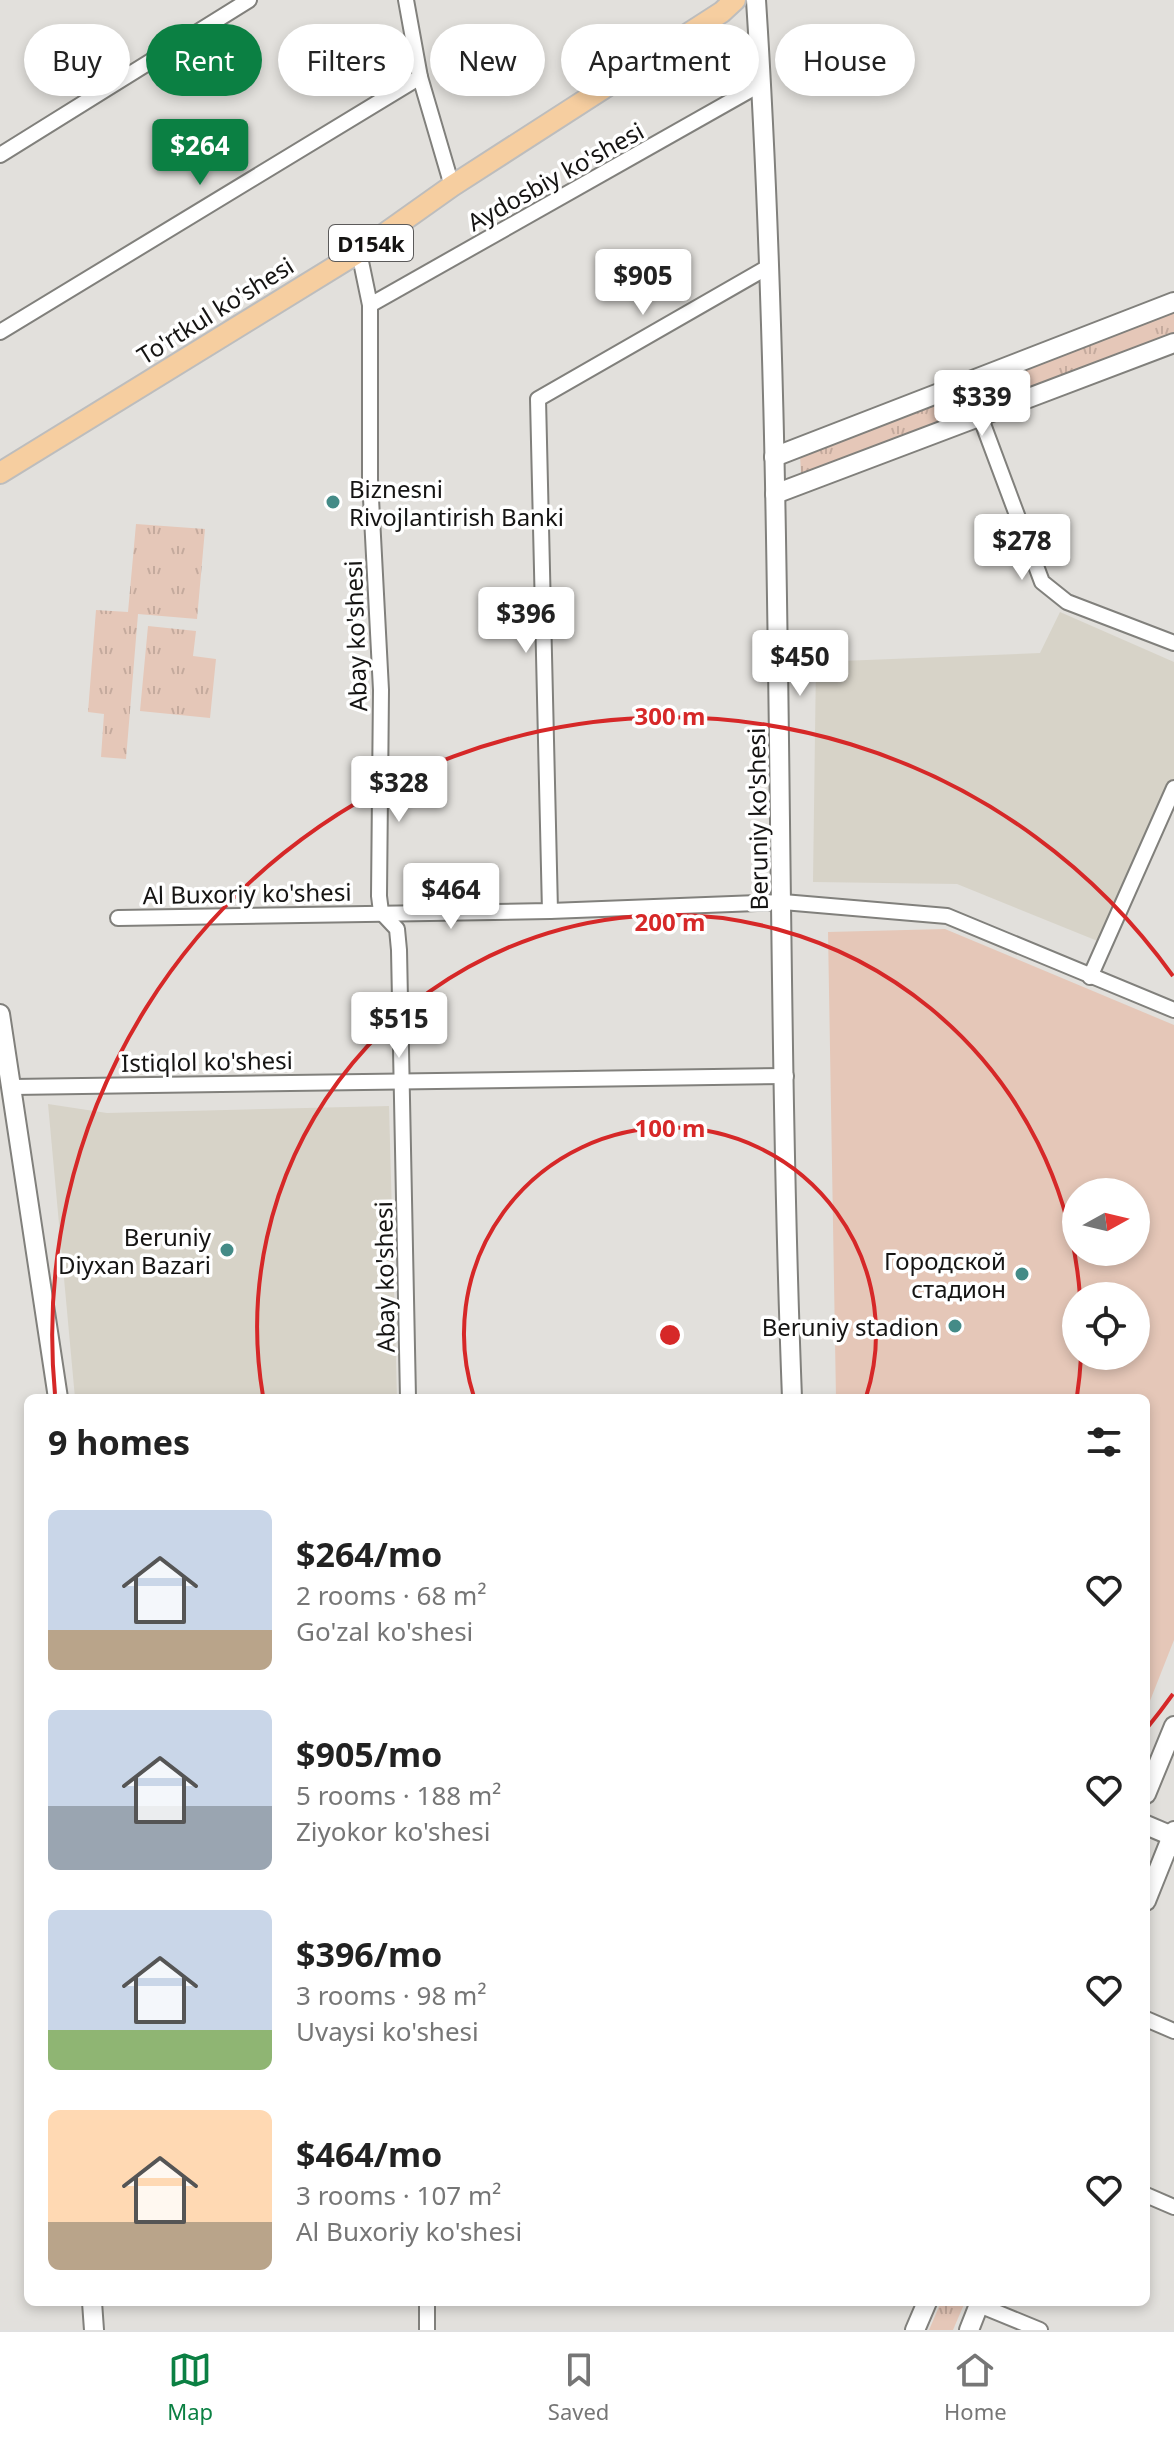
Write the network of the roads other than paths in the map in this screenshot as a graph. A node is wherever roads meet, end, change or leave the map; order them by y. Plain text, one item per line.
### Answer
1 (249, 0) edge
2 (406, 0) edge
3 (735, 0) edge
4 (756, 0) edge
5 (420, 77) junction
6 (761, 84) junction
7 (0, 155) edge
8 (452, 186) junction
9 (359, 252) junction
10 (768, 267) junction
11 (1174, 302) edge
12 (370, 305) junction
13 (0, 332) edge
14 (1174, 343) edge
15 (980, 416) junction
16 (774, 457) junction
17 (0, 473) edge
18 (775, 494) junction
19 (1174, 643) edge
20 (1174, 788) edge
21 (783, 902) junction
22 (550, 911) junction
23 (381, 912) junction
24 (118, 918) dead end
25 (1090, 977) junction
26 (1174, 1010) edge
27 (0, 1014) edge
28 (786, 1076) junction
29 (404, 1079) junction
30 (13, 1087) junction
31 (57, 1394) edge
32 (408, 1394) edge
33 (792, 1394) edge
34 (1174, 1726) edge
35 (1150, 1784) edge
36 (1150, 1826) edge
37 (1173, 1835) edge
38 (1150, 1891) edge
39 (1150, 2021) edge
40 (1174, 2031) edge
41 (1150, 2197) edge
42 (1174, 2207) edge
43 (92, 2306) edge
44 (427, 2306) edge
45 (925, 2306) edge
46 (979, 2306) edge
47 (987, 2306) edge
48 (94, 2330) edge
49 (427, 2330) edge
50 (915, 2330) edge
51 (969, 2330) edge
52 (1040, 2330) edge

1 - 7 street
2 - 5 street
3 - 8 main road, To'rtkul ko'shesi / D154k
4 - 6 street, Beruniy ko'shesi
5 - 8 street
5 - 13 street
6 - 10 street, Beruniy ko'shesi
6 - 12 street, Aydosbiy ko'shesi
8 - 9 main road, To'rtkul ko'shesi / D154k
9 - 12 street, Abay ko'shesi
9 - 17 main road, To'rtkul ko'shesi / D154k
10 - 16 street, Beruniy ko'shesi
10 - 22 street
11 - 16 street
12 - 23 street, Abay ko'shesi
14 - 15 street
15 - 18 street
15 - 19 street
16 - 18 street, Beruniy ko'shesi
18 - 21 street, Beruniy ko'shesi
20 - 25 street
21 - 22 street, Al Buxoriy ko'shesi
21 - 25 street, Al Buxoriy ko'shesi
21 - 28 street, Beruniy ko'shesi
22 - 23 street, Al Buxoriy ko'shesi
23 - 24 street, Al Buxoriy ko'shesi
23 - 29 street, Abay ko'shesi
25 - 26 street, Al Buxoriy ko'shesi
27 - 30 street
28 - 29 street, Istiqlol ko'shesi
28 - 33 street, Beruniy ko'shesi
29 - 30 street, Istiqlol ko'shesi
29 - 32 street, Abay ko'shesi
30 - 31 street
34 - 35 street
36 - 37 street
37 - 38 street
39 - 40 street
41 - 42 street
43 - 48 street
44 - 49 street
45 - 50 street
46 - 51 street
47 - 52 street

